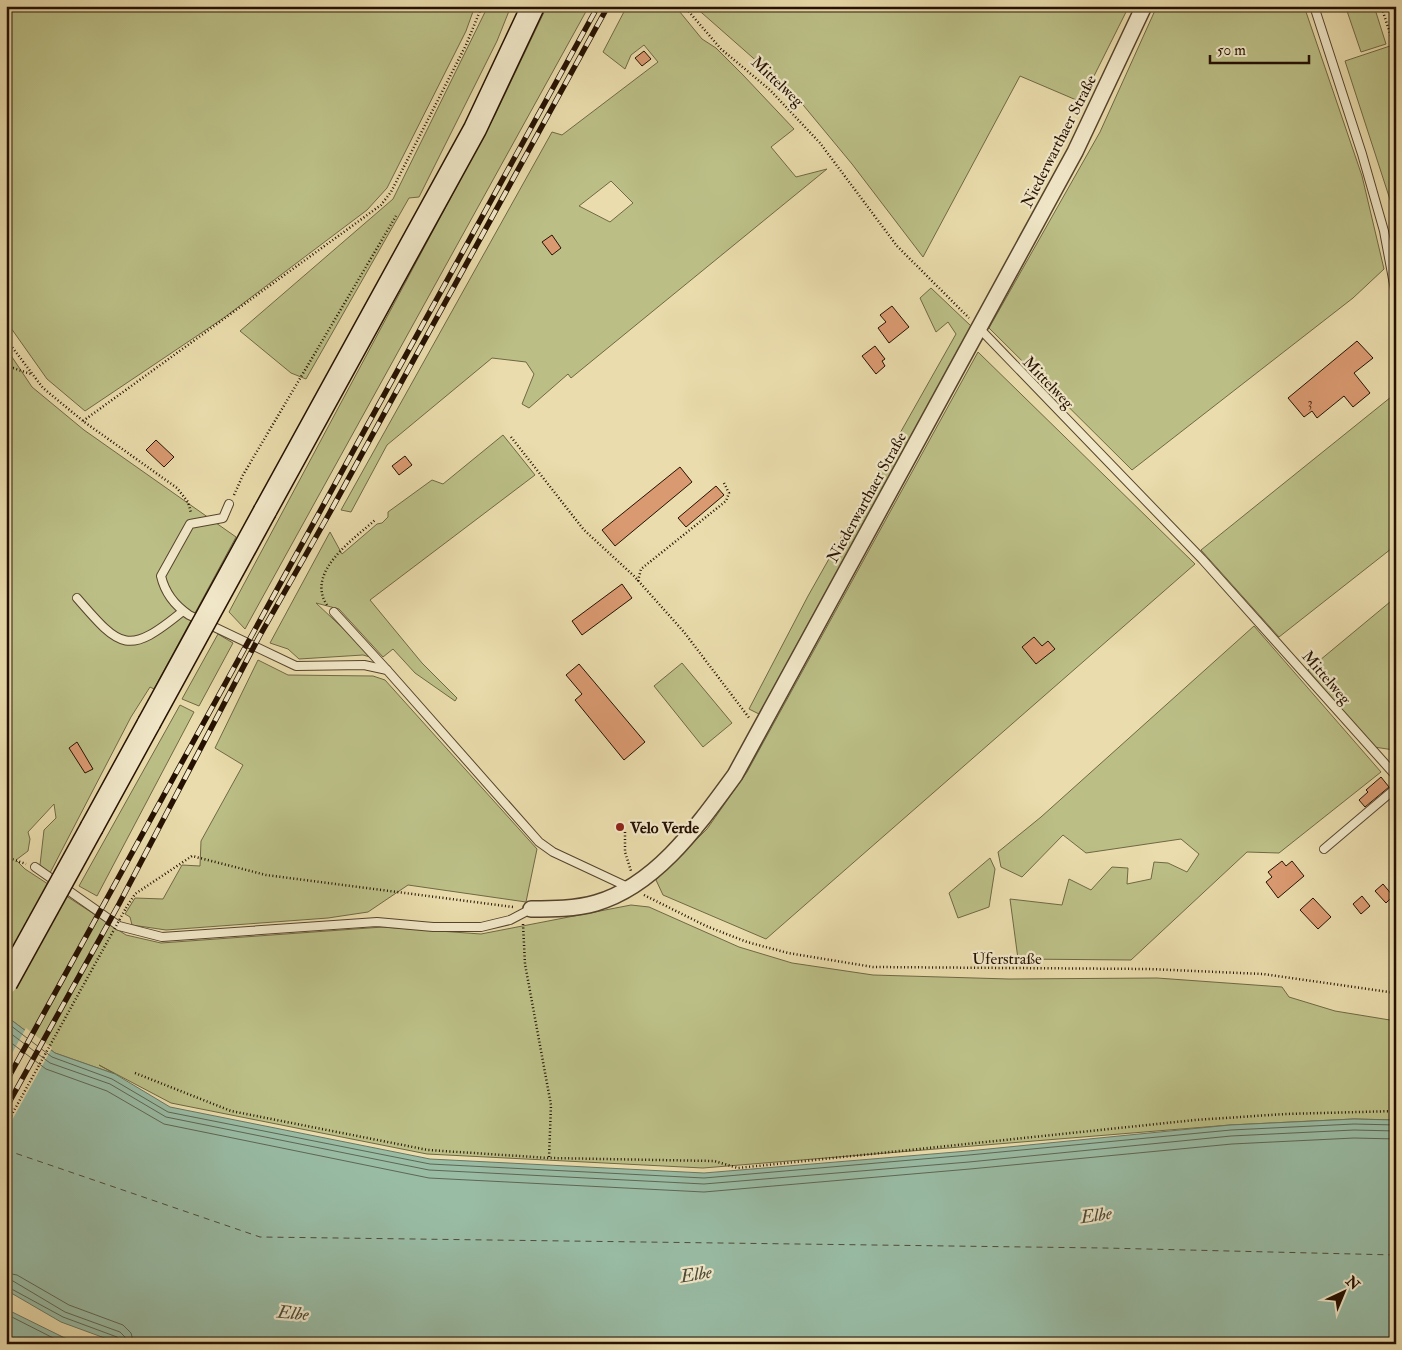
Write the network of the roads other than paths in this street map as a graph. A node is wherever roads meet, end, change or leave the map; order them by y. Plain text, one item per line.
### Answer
1 (533, 6) edge
2 (1144, 6) edge
3 (1314, 6) edge
4 (1396, 295) edge
5 (978, 328) junction
6 (230, 504) road end
7 (77, 598) dead end
8 (183, 611) junction
9 (334, 612) road end
10 (387, 670) junction
11 (1396, 776) edge
12 (1396, 788) edge
13 (1324, 849) dead end
14 (35, 867) road end
15 (630, 888) junction
16 (527, 911) joint
17 (6, 983) edge

1 - 17 main road, bridge
2 - 5 street, Niederwarthaer Straße
3 - 4 lane
5 - 11 lane, Mittelweg
5 - 15 street, Niederwarthaer Straße
6 - 8 lane
7 - 8 lane
8 - 10 lane
9 - 10 lane
10 - 15 lane
12 - 13 lane
14 - 16 lane
15 - 16 street, Niederwarthaer Straße

